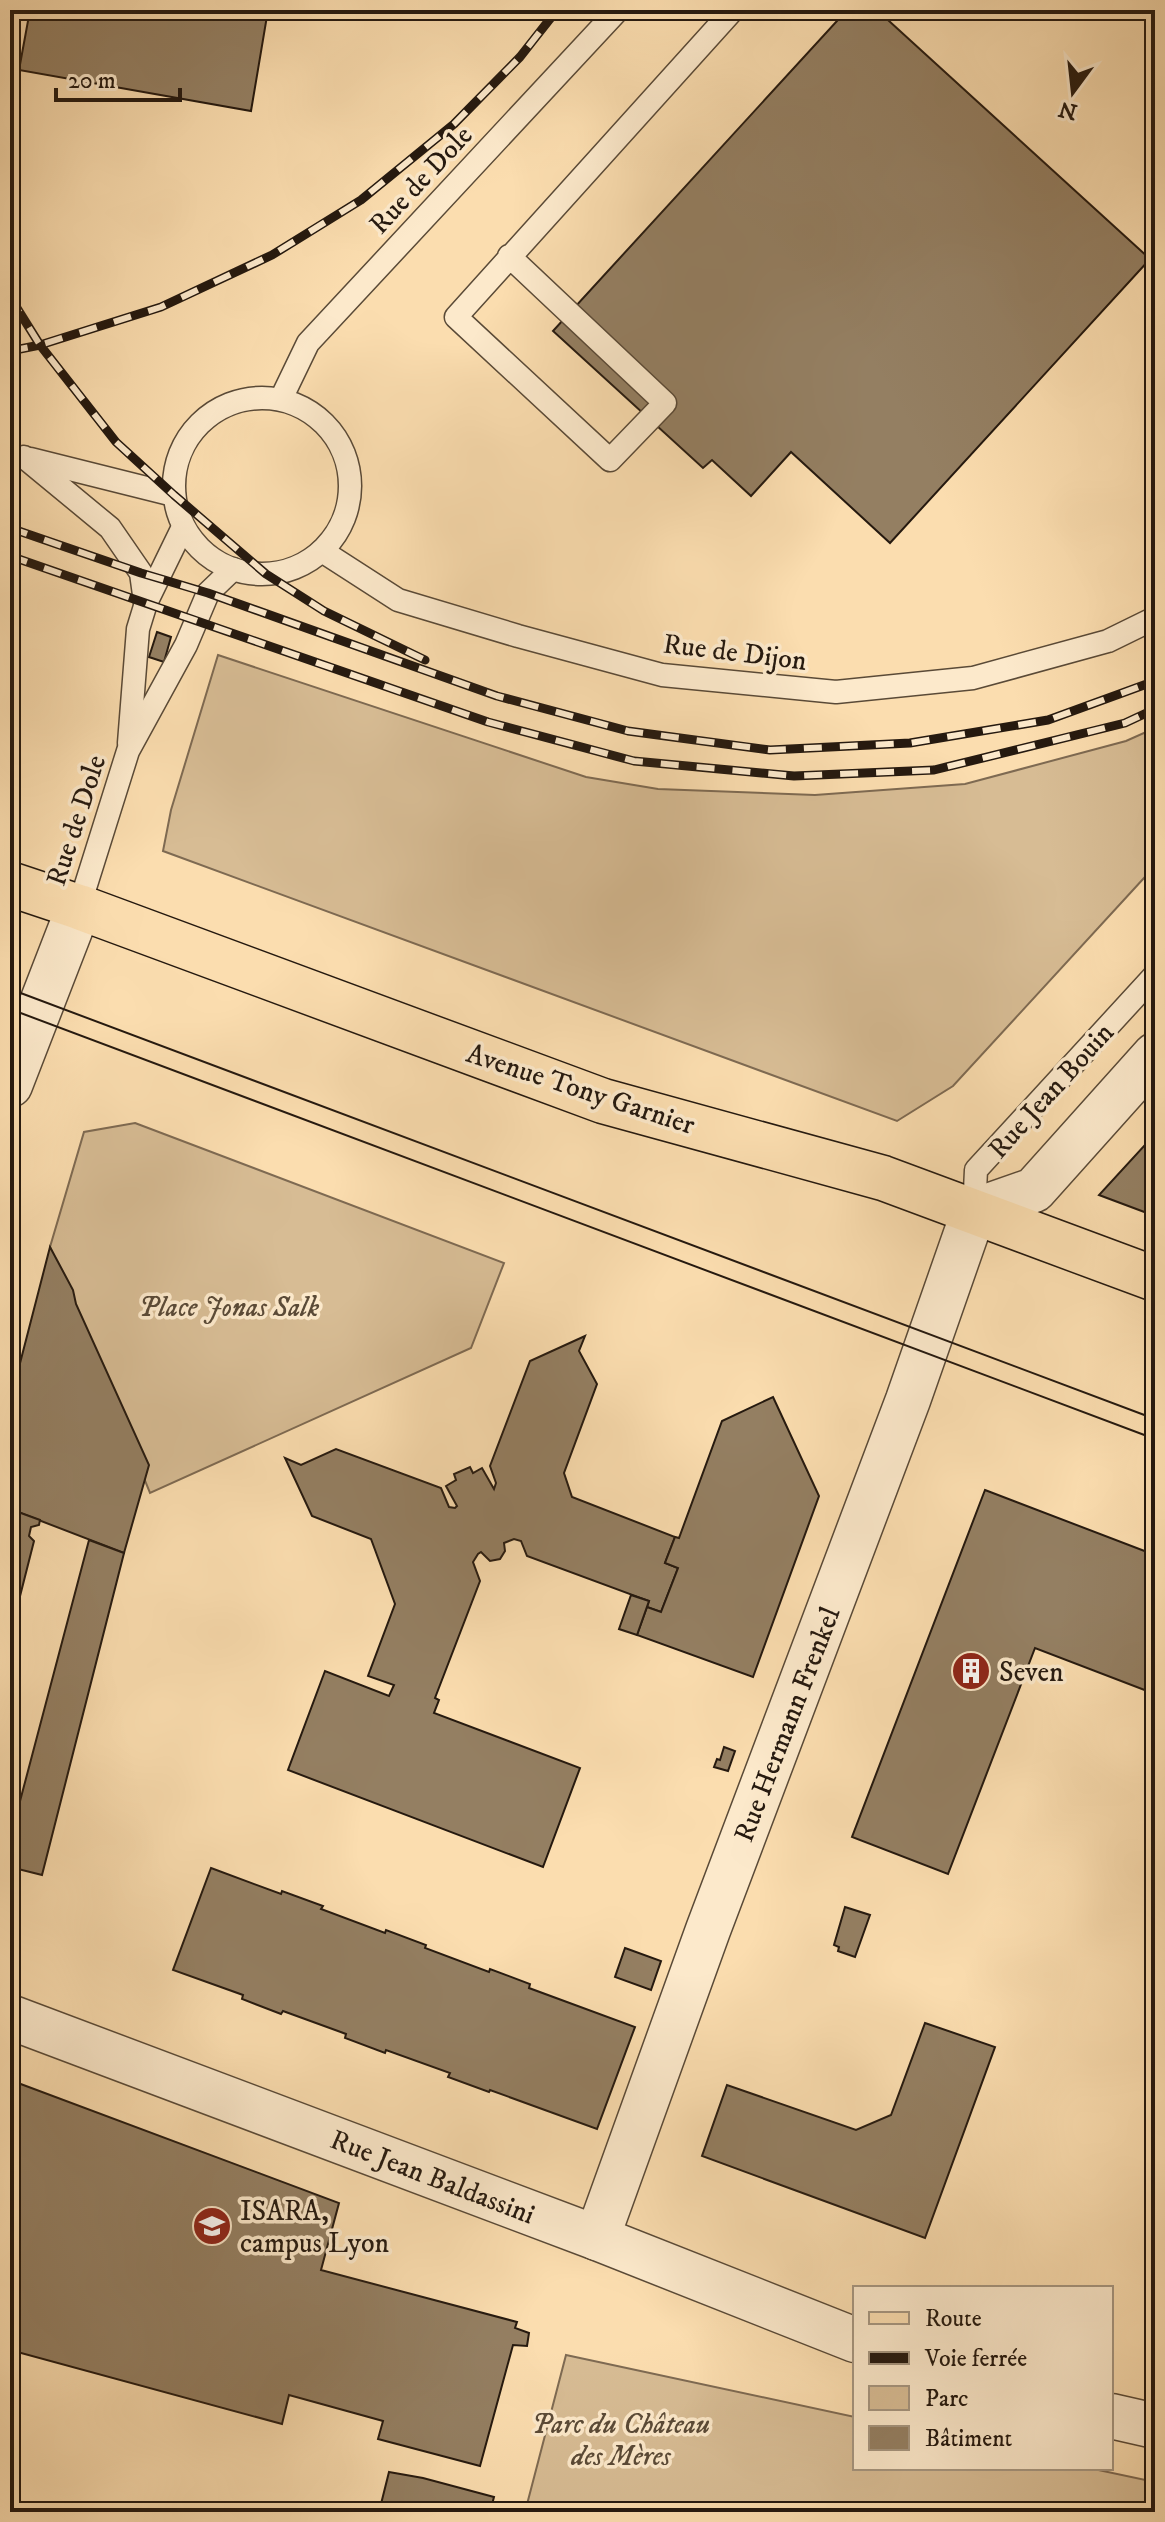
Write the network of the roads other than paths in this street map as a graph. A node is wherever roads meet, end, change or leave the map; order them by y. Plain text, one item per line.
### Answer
1 (618, 10) edge
2 (733, 10) edge
3 (509, 256) junction
4 (281, 399) junction
5 (17, 455) edge
6 (174, 495) junction
7 (183, 527) junction
8 (322, 551) junction
9 (233, 569) junction
10 (146, 603) junction
11 (1155, 618) edge
12 (128, 751) junction
13 (10, 884) edge
14 (79, 907) junction
15 (1155, 975) edge
16 (1155, 1055) edge
17 (10, 1085) edge
18 (974, 1211) junction
19 (1155, 1279) edge
20 (10, 2017) edge
21 (597, 2238) junction
22 (853, 2339) edge
23 (1113, 2416) edge
24 (1155, 2426) edge

1 - 4 lane, Rue de Dole
2 - 3 lane
3 - 3 lane
4 - 6 lane
4 - 8 lane
5 - 6 lane
5 - 10 lane
6 - 7 lane
7 - 9 lane
7 - 10 lane, Rue de Dole
8 - 9 lane
8 - 11 lane, Rue de Dijon
9 - 12 lane, Rue de Dole
10 - 12 lane, Rue de Dole
12 - 14 lane, Rue de Dole
13 - 14 main road, Avenue Tony Garnier
14 - 17 street
14 - 18 main road, Avenue Tony Garnier
15 - 18 lane, Rue Jean Bouin
16 - 18 street, Rue Jean Bouin
18 - 19 main road, Avenue Tony Garnier
18 - 21 street, Rue Hermann Frenkel
20 - 21 street, Rue Jean Baldassini
21 - 22 street, Rue Jean Baldassini
23 - 24 street

